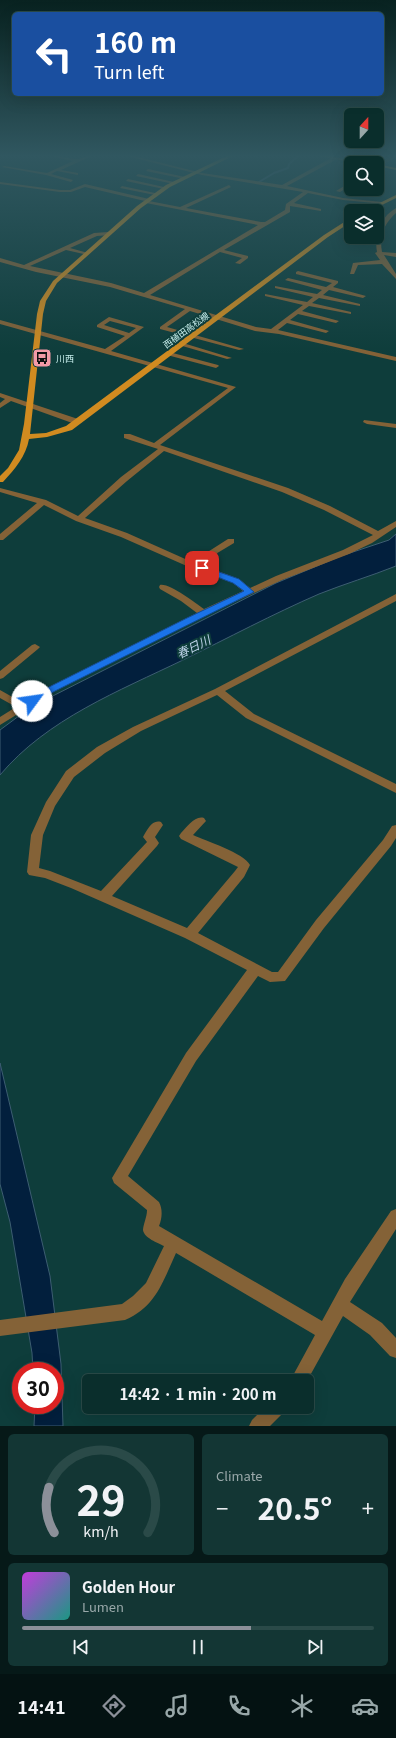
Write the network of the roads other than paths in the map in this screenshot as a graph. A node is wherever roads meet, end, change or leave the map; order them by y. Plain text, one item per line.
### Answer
1 (124, 221) edge
2 (246, 221) edge
3 (270, 221) edge
4 (386, 221) edge
5 (264, 224) junction
6 (344, 224) edge
7 (108, 234) junction
8 (65, 248) junction
9 (221, 251) junction
10 (378, 252) junction
11 (86, 254) junction
12 (396, 255) edge
13 (1, 261) edge
14 (382, 262) junction
15 (238, 263) dead end
16 (24, 267) junction
17 (298, 273) dead end
18 (352, 273) dead end
19 (63, 274) junction
20 (396, 277) edge
21 (288, 280) dead end
22 (277, 287) dead end
23 (327, 289) junction
24 (267, 295) dead end
25 (144, 296) junction
26 (317, 296) junction
27 (363, 296) dead end
28 (306, 304) junction
29 (358, 305) dead end
30 (188, 310) junction
31 (296, 312) junction
32 (349, 313) dead end
33 (217, 318) junction
34 (336, 321) dead end
35 (0, 322) edge
36 (285, 322) junction
37 (273, 331) junction
38 (326, 331) dead end
39 (37, 333) junction
40 (130, 335) junction
41 (192, 336) junction
42 (181, 344) junction
43 (241, 349) dead end
44 (106, 352) junction
45 (169, 354) junction
46 (229, 358) dead end
47 (396, 359) edge
48 (155, 364) junction
49 (216, 366) dead end
50 (0, 395) edge
51 (10, 399) junction
52 (0, 406) edge
53 (30, 406) junction
54 (78, 422) junction
55 (368, 422) dead end
56 (396, 426) edge
57 (127, 436) dead end
58 (25, 437) junction
59 (155, 445) junction
60 (164, 448) junction
61 (0, 480) edge
62 (0, 490) edge
63 (43, 502) junction
64 (79, 519) junction
65 (396, 523) edge
66 (378, 534) junction
67 (0, 538) edge
68 (232, 541) dead end
69 (192, 565) junction
70 (163, 587) dead end
71 (250, 592) junction
72 (396, 597) edge
73 (203, 613) junction
74 (35, 647) dead end
75 (0, 676) edge
76 (218, 690) junction
77 (0, 693) edge
78 (22, 707) junction
79 (0, 722) edge
80 (396, 789) edge
81 (200, 821) dead end
82 (157, 825) dead end
83 (396, 828) edge
84 (103, 897) junction
85 (189, 934) junction
86 (255, 970) junction
87 (396, 1216) edge
88 (173, 1243) junction
89 (341, 1305) junction
90 (0, 1328) edge
91 (325, 1332) junction
92 (396, 1350) edge
93 (302, 1374) edge
94 (270, 1414) edge
95 (258, 1426) edge

1 - 7 main road
2 - 5 street
3 - 5 street
4 - 10 street
5 - 9 street
6 - 33 main road, 西植田高松線
7 - 8 street
7 - 11 main road
8 - 11 street
8 - 16 street
9 - 15 street
9 - 25 street
10 - 12 street
10 - 14 street
11 - 19 main road
13 - 16 street
14 - 18 street
14 - 20 street
16 - 19 street
17 - 23 street
19 - 25 street
19 - 39 main road
21 - 23 street
22 - 26 street
23 - 26 street
23 - 27 street
24 - 28 street
25 - 30 street
26 - 28 street
26 - 29 street
28 - 31 street
28 - 32 street
30 - 33 street
30 - 41 street
31 - 34 street
31 - 36 street
33 - 37 street
33 - 41 main road, 西植田高松線
35 - 39 street
36 - 37 street
36 - 38 street
37 - 47 street
39 - 44 street
39 - 53 main road
40 - 40 street
40 - 44 street
41 - 42 main road, 西植田高松線
41 - 43 street
42 - 45 main road, 西植田高松線
42 - 46 street
44 - 48 street
45 - 48 main road, 西植田高松線
45 - 49 street
48 - 54 main road, 西植田高松線
48 - 59 street
50 - 51 street
51 - 52 street
51 - 53 street
53 - 54 street
53 - 58 main road
54 - 58 main road, 西植田高松線
55 - 56 street
57 - 59 street
58 - 61 main road
59 - 60 street
60 - 64 street
60 - 66 street
62 - 63 street
63 - 64 street
63 - 67 street
64 - 69 street
65 - 66 street
66 - 71 street
68 - 69 street
69 - 71 street
70 - 73 street
71 - 73 street
72 - 76 street
73 - 78 street
74 - 75 street
76 - 80 street
76 - 84 street
77 - 78 street
78 - 79 street
81 - 85 street
82 - 84 street
83 - 86 street
84 - 85 street
85 - 86 street
86 - 88 street
87 - 89 street
88 - 90 street
88 - 91 street
89 - 91 street
89 - 92 street
91 - 93 street
94 - 95 street

